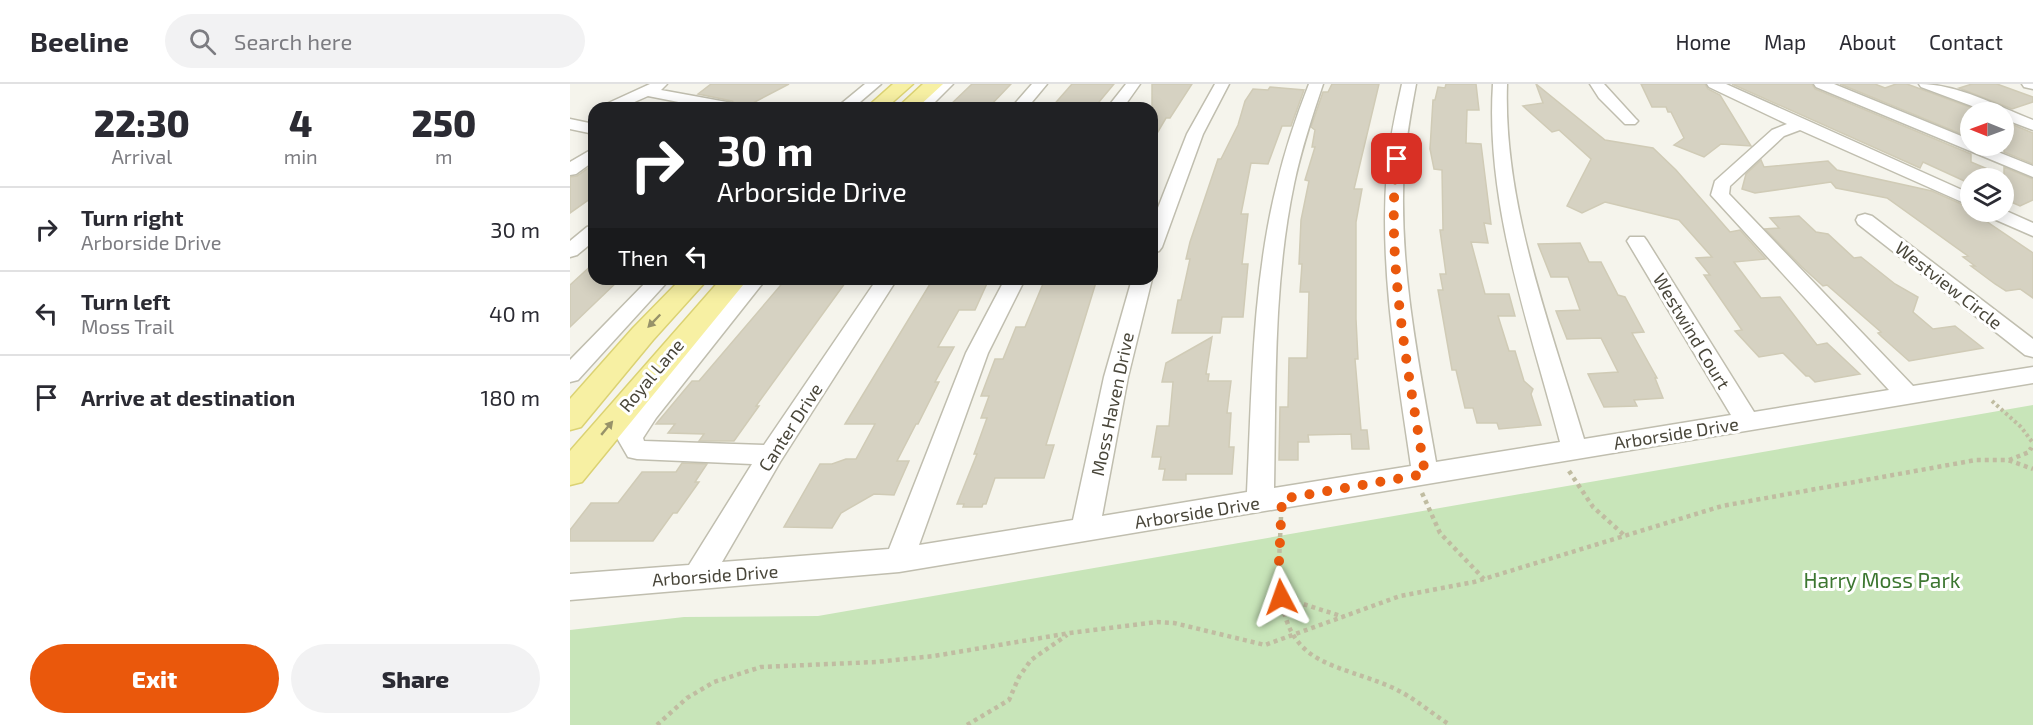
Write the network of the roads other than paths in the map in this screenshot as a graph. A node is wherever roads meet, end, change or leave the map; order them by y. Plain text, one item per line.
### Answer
1 (662, 84) edge
2 (874, 84) edge
3 (904, 84) edge
4 (934, 84) edge
5 (946, 84) edge
6 (1040, 84) edge
7 (1133, 84) edge
8 (1222, 84) edge
9 (1316, 84) edge
10 (1409, 84) edge
11 (1500, 84) edge
12 (1597, 84) edge
13 (1714, 84) edge
14 (1821, 84) edge
15 (1926, 84) edge
16 (645, 92) junction
17 (622, 102) edge
18 (699, 102) edge
19 (852, 102) edge
20 (882, 102) edge
21 (913, 102) edge
22 (926, 102) edge
23 (1024, 102) edge
24 (1120, 102) edge
25 (1973, 102) edge
26 (588, 118) edge
27 (2014, 118) edge
28 (1630, 121) dead end
29 (1800, 124) junction
30 (571, 125) edge
31 (2033, 125) edge
32 (588, 128) edge
33 (588, 157) edge
34 (570, 170) edge
35 (2033, 172) edge
36 (1960, 196) edge
37 (1865, 220) dead end
38 (2014, 221) edge
39 (2033, 230) edge
40 (1158, 231) edge
41 (588, 236) edge
42 (1637, 241) dead end
43 (570, 251) edge
44 (654, 285) edge
45 (689, 285) edge
46 (730, 285) edge
47 (751, 285) edge
48 (883, 285) edge
49 (1013, 285) edge
50 (1140, 285) edge
51 (2033, 350) edge
52 (570, 374) edge
53 (2033, 375) edge
54 (1907, 395) junction
55 (570, 419) edge
56 (1747, 421) junction
57 (1566, 451) junction
58 (771, 455) junction
59 (570, 473) edge
60 (1419, 475) junction
61 (1271, 500) junction
62 (1085, 530) junction
63 (899, 560) junction
64 (698, 576) junction
65 (570, 587) edge

1 - 16 street
2 - 19 street
3 - 20 main road
4 - 21 main road
5 - 22 street
6 - 23 street
7 - 24 street
8 - 40 street
9 - 61 street
10 - 60 street
11 - 57 street
12 - 28 street
13 - 29 street
14 - 35 street
15 - 25 street
16 - 17 street
16 - 18 street
26 - 30 street
27 - 31 street
29 - 36 street
29 - 54 street
30 - 32 street
33 - 34 street
37 - 51 street, Westview Circle
38 - 39 street
41 - 43 street
42 - 56 street, Westwind Court
44 - 52 street
45 -> 55 main road, Royal Lane
59 -> 46 main road, Royal Lane
47 - 58 street
48 - 58 street, Canter Drive
49 - 63 street
50 - 62 street, Moss Haven Drive
53 - 54 street, Arborside Drive
54 - 56 street, Arborside Drive
56 - 57 street, Arborside Drive
57 - 60 street, Arborside Drive
58 - 64 street, Canter Drive
60 - 61 street, Arborside Drive
61 - 62 street, Arborside Drive
62 - 63 street, Arborside Drive
63 - 64 street, Arborside Drive
64 - 65 street, Arborside Drive

